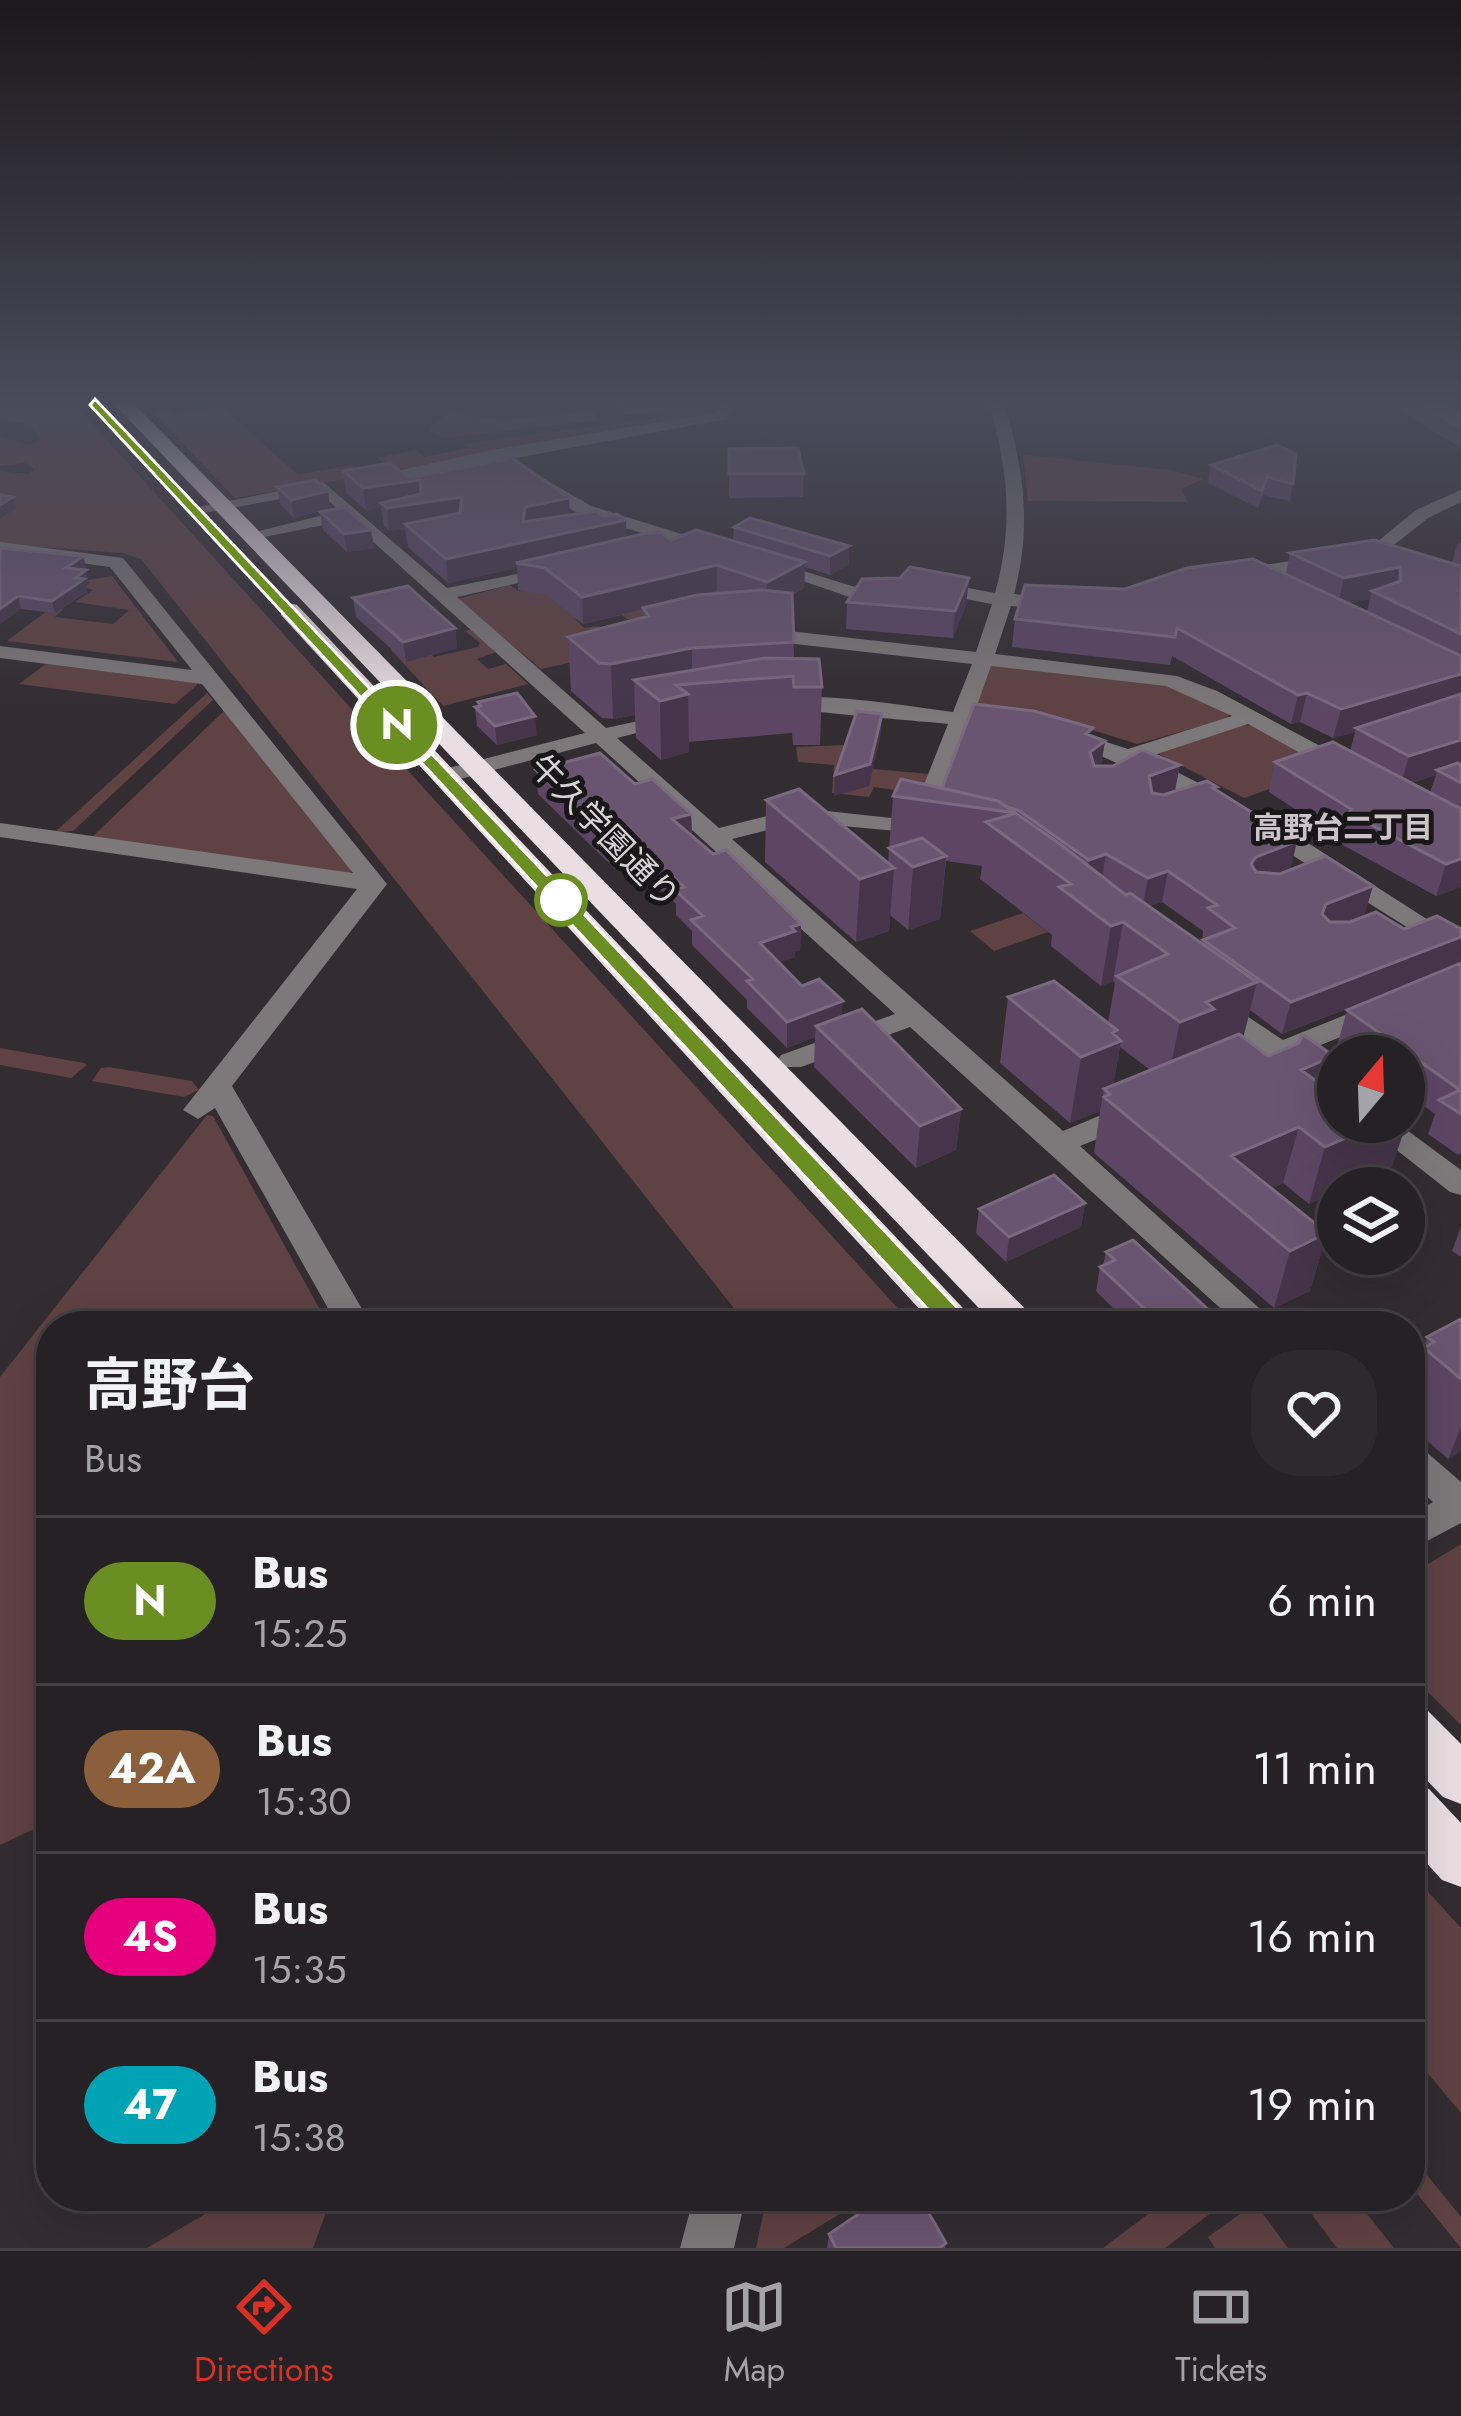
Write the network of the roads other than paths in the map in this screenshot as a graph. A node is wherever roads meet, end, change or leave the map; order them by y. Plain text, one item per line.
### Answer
1 (207, 507) edge
2 (222, 507) edge
3 (350, 507) edge
4 (580, 507) edge
5 (1019, 507) edge
6 (1437, 507) edge
7 (193, 509) joint
8 (364, 517) junction
9 (619, 520) junction
10 (576, 529) edge
11 (264, 532) dead end
12 (684, 540) junction
13 (10, 549) edge
14 (644, 549) edge
15 (235, 554) dead end
16 (727, 554) edge
17 (748, 560) edge
18 (0, 563) edge
19 (578, 564) edge
20 (1247, 573) junction
21 (1201, 582) edge
22 (263, 583) dead end
23 (1277, 588) edge
24 (444, 594) junction
25 (1001, 601) junction
26 (1078, 605) edge
27 (718, 635) edge
28 (0, 652) edge
29 (981, 656) junction
30 (570, 669) edge
31 (536, 677) junction
32 (208, 678) junction
33 (764, 705) edge
34 (703, 711) edge
35 (1249, 717) junction
36 (959, 718) junction
37 (598, 735) junction
38 (1354, 744) edge
39 (1319, 755) junction
40 (1128, 764) junction
41 (461, 772) junction
42 (1359, 777) edge
43 (1208, 795) junction
44 (1176, 806) edge
45 (919, 828) junction
46 (0, 830) edge
47 (955, 833) edge
48 (714, 836) junction
49 (1327, 870) junction
50 (1298, 881) edge
51 (374, 884) junction
52 (1402, 916) junction
53 (1371, 928) edge
54 (1458, 970) edge
55 (1192, 986) edge
56 (1409, 998) edge
57 (915, 1016) junction
58 (1281, 1052) junction
59 (791, 1061) dead end
60 (1242, 1068) edge
61 (1317, 1079) edge
62 (1160, 1102) edge
63 (1404, 1143) edge
64 (1058, 1144) junction
65 (1461, 1185) edge
66 (345, 1311) edge
67 (946, 1311) edge
68 (1006, 1311) edge
69 (1245, 1311) edge
70 (1425, 1472) edge
71 (1461, 1504) edge
72 (1425, 1525) edge
73 (1425, 1743) edge
74 (1461, 1780) edge
75 (1425, 1824) edge
76 (1461, 1862) edge
77 (716, 2211) edge
78 (707, 2248) edge

1 - 7 street
2 - 41 highway, 牛久学園通り
3 - 8 street
4 - 9 street
5 - 25 street
6 - 20 street
7 - 15 highway
8 - 11 street
8 - 24 street
9 - 10 street
9 - 12 street
12 - 14 street
12 - 16 street
13 - 18 street
13 - 32 street
17 - 25 street
19 - 24 street
20 - 21 street
20 - 23 street
22 - 41 highway, 牛久学園通り
24 - 31 street
25 - 26 street
25 - 29 street
27 - 29 street
28 - 32 street
29 - 35 street
29 - 36 street
30 - 31 street
31 - 37 street
32 - 51 street
33 - 36 street
34 - 37 street
35 - 39 street
35 - 40 street
36 - 40 street
36 - 45 street
37 - 41 street
37 - 48 street
38 - 39 street
39 - 42 street
40 - 43 street
41 - 67 highway, 牛久学園通り
41 - 68 highway, 牛久学園通り
43 - 44 street
43 - 49 street
45 - 47 street
45 - 48 street
46 - 51 street
48 - 57 street
49 - 50 street
49 - 52 street
51 - 66 street
52 - 53 street
52 - 54 street
55 - 58 street
56 - 58 street
57 - 59 street
57 - 64 street
58 - 60 street
58 - 61 street
62 - 64 street
63 - 65 street
64 - 69 street
70 - 71 street
71 - 72 street
73 - 74 highway
75 - 76 highway
77 - 78 street

